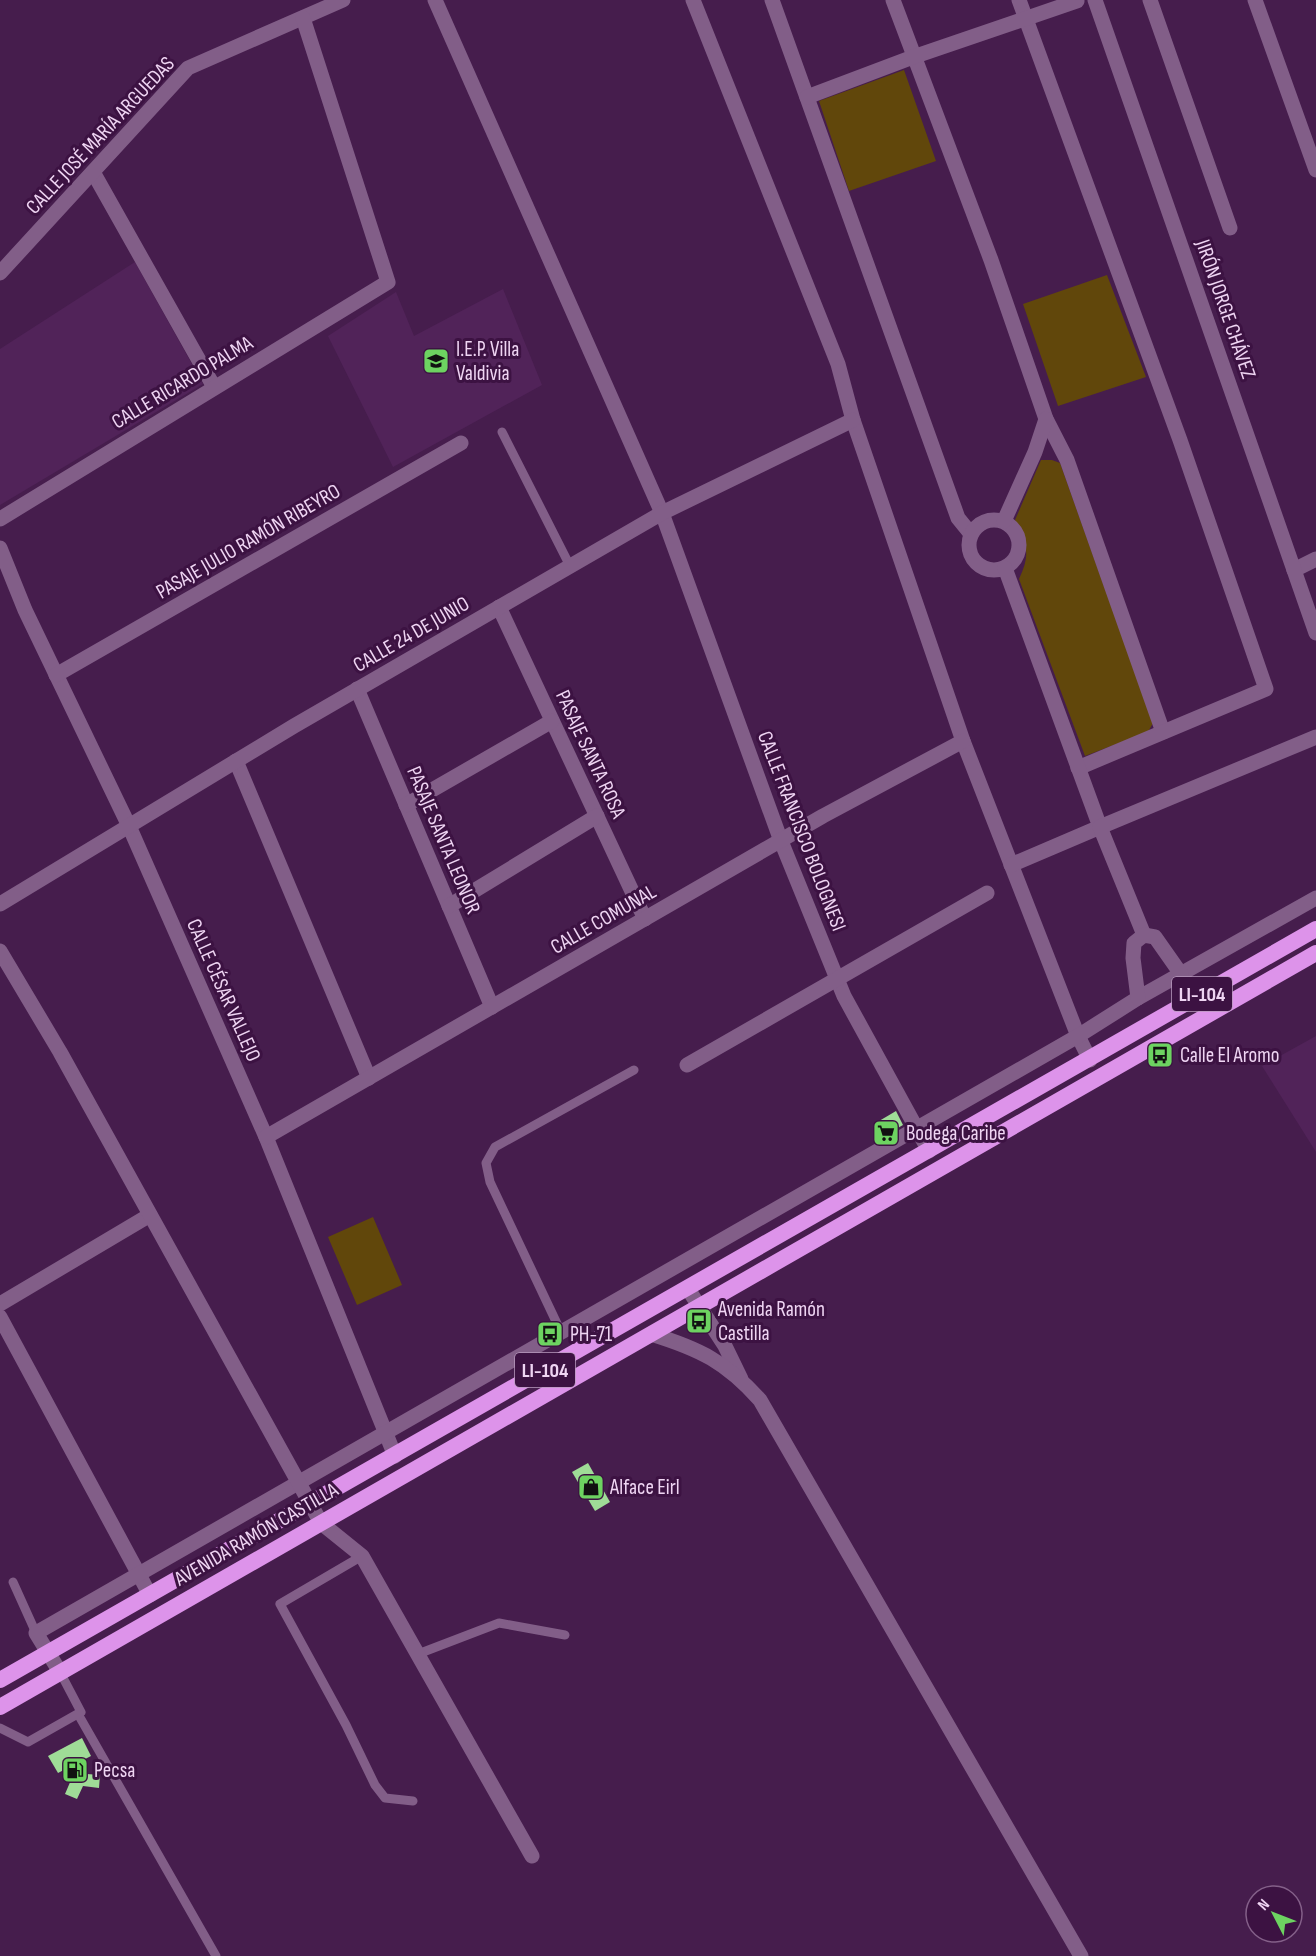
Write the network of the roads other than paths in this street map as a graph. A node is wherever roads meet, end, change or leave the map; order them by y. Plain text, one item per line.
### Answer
1 (343, 0) edge
2 (435, 0) edge
3 (693, 0) edge
4 (772, 0) edge
5 (893, 0) edge
6 (1019, 0) edge
7 (1095, 0) edge
8 (1150, 0) edge
9 (1255, 0) edge
10 (1077, 1) edge
11 (303, 18) junction
12 (1026, 18) junction
13 (914, 57) junction
14 (807, 98) junction
15 (1316, 170) edge
16 (93, 172) junction
17 (1230, 228) dead end
18 (0, 273) edge
19 (214, 387) junction
20 (1046, 419) junction
21 (853, 420) junction
22 (502, 432) dead end
23 (461, 443) dead end
24 (662, 513) junction
25 (0, 519) edge
26 (1004, 521) junction
27 (971, 534) junction
28 (0, 548) edge
29 (1316, 560) edge
30 (570, 566) junction
31 (1005, 568) junction
32 (1294, 570) junction
33 (499, 607) junction
34 (1316, 633) edge
35 (56, 675) junction
36 (357, 689) junction
37 (552, 721) junction
38 (1163, 732) junction
39 (1316, 737) edge
40 (963, 741) junction
41 (236, 761) junction
42 (1078, 768) junction
43 (406, 805) junction
44 (597, 816) junction
45 (129, 826) junction
46 (1100, 827) junction
47 (781, 841) junction
48 (1011, 865) junction
49 (987, 893) dead end
50 (1316, 898) edge
51 (0, 904) edge
52 (449, 906) junction
53 (645, 919) junction
54 (1316, 929) edge
55 (1144, 935) junction
56 (0, 951) edge
57 (1316, 953) edge
58 (1181, 974) junction
59 (838, 979) junction
60 (1196, 997) junction
61 (1138, 998) junction
62 (492, 1007) junction
63 (1078, 1036) junction
64 (1090, 1060) junction
65 (687, 1065) dead end
66 (634, 1070) dead end
67 (369, 1078) junction
68 (916, 1129) junction
69 (266, 1137) junction
70 (929, 1151) junction
71 (150, 1215) junction
72 (754, 1221) junction
73 (767, 1244) junction
74 (688, 1289) junction
75 (0, 1304) edge
76 (699, 1307) junction
77 (0, 1317) edge
78 (561, 1332) junction
79 (651, 1334) junction
80 (573, 1354) junction
81 (741, 1379) junction
82 (386, 1433) junction
83 (395, 1456) junction
84 (299, 1484) junction
85 (310, 1504) junction
86 (321, 1523) junction
87 (362, 1556) junction
88 (139, 1575) junction
89 (13, 1581) dead end
90 (150, 1594) junction
91 (36, 1633) junction
92 (565, 1635) dead end
93 (48, 1653) junction
94 (418, 1654) junction
95 (60, 1672) junction
96 (0, 1680) edge
97 (0, 1707) edge
98 (78, 1714) junction
99 (0, 1728) edge
100 (413, 1800) dead end
101 (532, 1856) dead end
102 (216, 1956) edge
103 (1081, 1956) edge

1 - 11 street, CALLE JOSÉ MARÍA ARGUEDAS
2 - 24 street, CALLE FRANCISCO BOLOGNESI
3 - 21 street
4 - 14 street
5 - 13 street
6 - 12 street
7 - 32 street, JIRÓN JORGE CHÁVEZ
8 - 17 street
9 - 15 street
10 - 12 street
11 - 16 street, CALLE JOSÉ MARÍA ARGUEDAS
11 - 19 street, CALLE RICARDO PALMA
12 - 13 street
12 - 38 street
13 - 14 street
13 - 20 street
14 - 27 street
16 - 18 street, CALLE JOSÉ MARÍA ARGUEDAS
16 - 19 street
19 - 25 street, CALLE RICARDO PALMA
20 - 26 street
20 - 38 street
21 - 24 street, CALLE 24 DE JUNIO
21 - 40 street
22 - 30 lane
23 - 35 street, PASAJE JULIO RAMÓN RIBEYRO
24 - 30 street, CALLE 24 DE JUNIO
24 - 47 street, CALLE FRANCISCO BOLOGNESI
26 - 27 street
26 - 31 street
27 - 31 street
28 - 35 street, CALLE CÉSAR VALLEJO
29 - 32 street
30 - 33 street, CALLE 24 DE JUNIO
31 - 42 street
32 - 34 street, JIRÓN JORGE CHÁVEZ
33 - 36 street, CALLE 24 DE JUNIO
33 - 37 street, PASAJE SANTA ROSA
35 - 45 street, CALLE CÉSAR VALLEJO
36 - 41 street, CALLE 24 DE JUNIO
36 - 43 street, PASAJE SANTA LEONOR
37 - 43 street
37 - 44 street, PASAJE SANTA ROSA
38 - 42 street
39 - 46 street
40 - 47 street, CALLE COMUNAL
40 - 48 street
41 - 45 street, CALLE 24 DE JUNIO
41 - 67 street
42 - 46 street
43 - 52 street, PASAJE SANTA LEONOR
44 - 52 street
44 - 53 street, PASAJE SANTA ROSA
45 - 51 street, CALLE 24 DE JUNIO
45 - 69 street, CALLE CÉSAR VALLEJO
46 - 48 street
46 - 55 street
47 - 53 street, CALLE COMUNAL
47 - 59 street, CALLE FRANCISCO BOLOGNESI
48 - 63 street
49 - 59 street
50 - 58 street
52 - 62 street, PASAJE SANTA LEONOR
53 - 62 street, CALLE COMUNAL
54 - 60 highway, AVENIDA RAMÓN CASTILLA / LI-104
55 - 58 street
55 - 61 street
56 - 71 street
57 - 76 highway, AVENIDA RAMÓN CASTILLA / LI-104
58 - 60 street
58 - 61 street
59 - 65 street
59 - 68 street, CALLE FRANCISCO BOLOGNESI
60 - 64 highway, AVENIDA RAMÓN CASTILLA / LI-104
61 - 63 street
62 - 67 street, CALLE COMUNAL
63 - 64 street
63 - 68 street
64 - 70 highway, AVENIDA RAMÓN CASTILLA / LI-104
66 - 78 lane
67 - 69 street, CALLE COMUNAL
68 - 70 street, CALLE FRANCISCO BOLOGNESI
68 - 72 street
69 - 82 street, CALLE CÉSAR VALLEJO
70 - 73 highway, AVENIDA RAMÓN CASTILLA / LI-104
71 - 75 street
71 - 84 street
72 - 73 street
72 - 78 street
73 - 74 highway, AVENIDA RAMÓN CASTILLA / LI-104
74 - 76 street
74 - 80 highway, AVENIDA RAMÓN CASTILLA / LI-104
76 - 79 highway, AVENIDA RAMÓN CASTILLA / LI-104
76 - 81 street
77 - 88 street
78 - 80 street
78 - 82 street
79 - 81 street
79 - 86 highway, AVENIDA RAMÓN CASTILLA / LI-104
80 - 83 highway, AVENIDA RAMÓN CASTILLA / LI-104
81 - 103 street
82 - 83 street, CALLE CÉSAR VALLEJO
82 - 84 street
83 - 85 highway, AVENIDA RAMÓN CASTILLA / LI-104
84 - 85 street
84 - 88 street
85 - 86 street
85 - 90 highway, AVENIDA RAMÓN CASTILLA / LI-104
86 - 87 street
86 - 95 highway, AVENIDA RAMÓN CASTILLA / LI-104
87 - 94 street
87 - 100 lane
88 - 90 street
88 - 91 street
89 - 91 lane
90 - 93 highway, AVENIDA RAMÓN CASTILLA / LI-104
91 - 93 street
92 - 94 lane
93 - 95 street
93 - 96 highway, AVENIDA RAMÓN CASTILLA / LI-104
94 - 101 street
95 - 97 highway, AVENIDA RAMÓN CASTILLA / LI-104
95 - 98 lane
98 - 99 lane
98 - 102 lane

